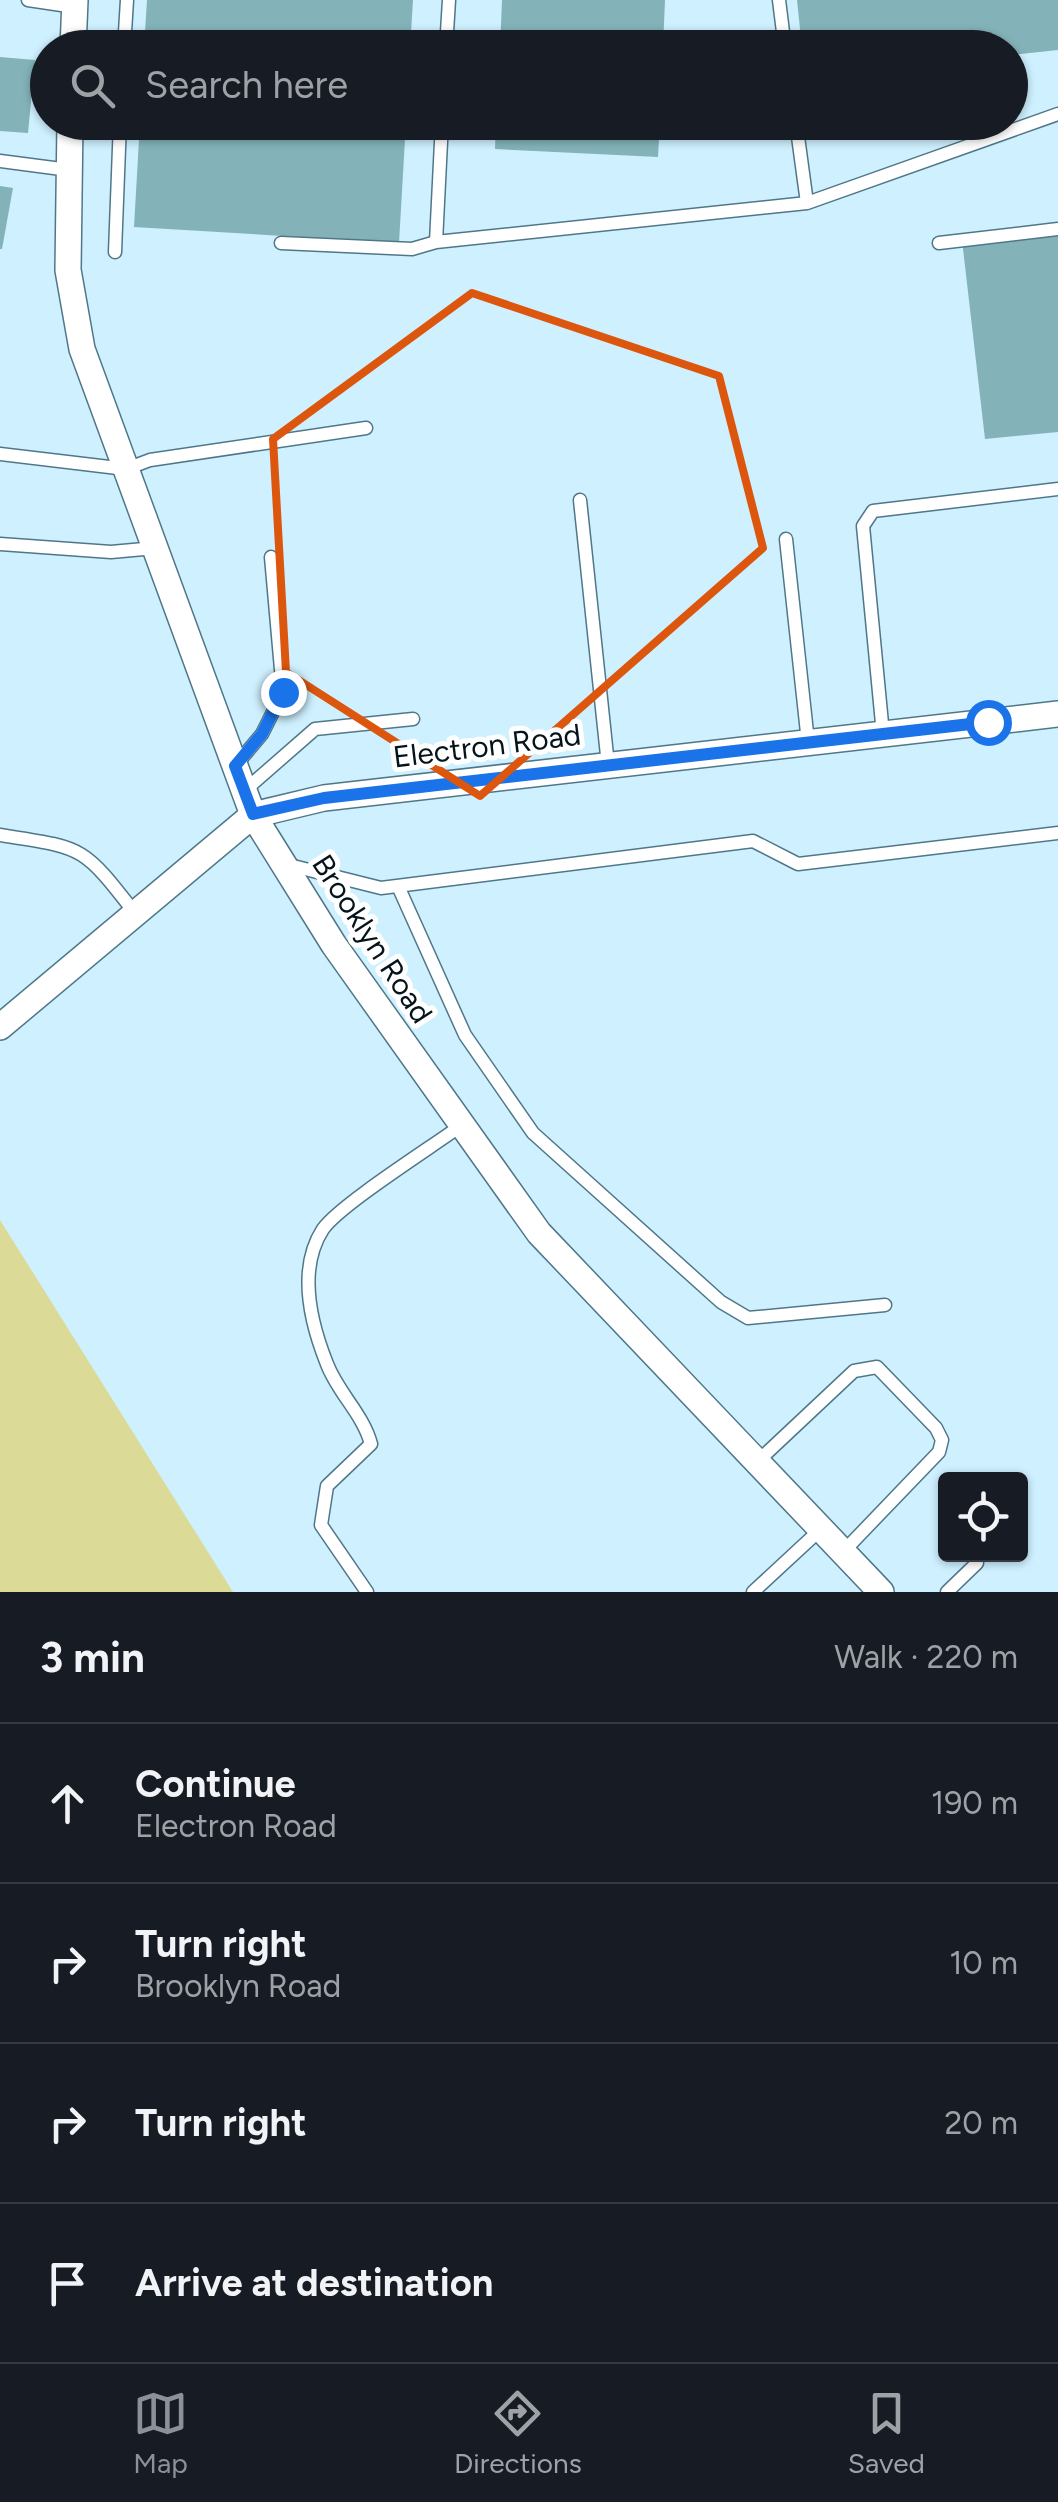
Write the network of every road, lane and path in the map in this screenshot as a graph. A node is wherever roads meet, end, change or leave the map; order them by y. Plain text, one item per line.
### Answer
1 (28, 0) edge
2 (127, 0) edge
3 (449, 0) edge
4 (779, 0) edge
5 (75, 4) edge
6 (74, 30) edge
7 (125, 30) edge
8 (447, 30) edge
9 (783, 30) edge
10 (1058, 114) edge
11 (1028, 125) edge
12 (70, 140) edge
13 (119, 140) edge
14 (441, 140) edge
15 (798, 140) edge
16 (985, 140) edge
17 (0, 161) edge
18 (69, 170) junction
19 (807, 203) junction
20 (1058, 229) edge
21 (436, 242) junction
22 (281, 243) dead end
23 (939, 244) dead end
24 (114, 252) dead end
25 (366, 428) dead end
26 (0, 454) edge
27 (126, 468) junction
28 (1058, 489) edge
29 (580, 500) dead end
30 (786, 540) dead end
31 (0, 544) edge
32 (154, 548) junction
33 (270, 557) dead end
34 (1058, 714) edge
35 (414, 719) dead end
36 (883, 734) junction
37 (808, 742) junction
38 (608, 765) junction
39 (244, 790) junction
40 (1058, 833) edge
41 (0, 834) edge
42 (283, 863) junction
43 (398, 886) junction
44 (135, 914) junction
45 (0, 1026) edge
46 (460, 1127) junction
47 (885, 1305) dead end
48 (756, 1463) junction
49 (821, 1529) junction
50 (843, 1552) junction
51 (977, 1562) dead end
52 (367, 1592) edge
53 (753, 1592) edge
54 (881, 1592) edge
55 (947, 1592) edge

1 - 5 lane
2 - 7 lane
3 - 8 lane
4 - 9 lane
5 - 6 street
10 - 11 lane
12 - 18 street, Brooklyn Road
13 - 24 lane
14 - 21 lane
15 - 19 lane
16 - 19 lane
17 - 18 lane
18 - 27 street, Brooklyn Road
19 - 21 lane
20 - 23 lane
21 - 22 lane
25 - 27 lane
26 - 27 lane
27 - 32 street, Brooklyn Road
28 - 36 lane
29 - 38 lane
30 - 37 lane
31 - 32 lane
32 - 39 street, Brooklyn Road
33 - 39 lane
34 - 36 street, Electron Road
35 - 39 lane
36 - 37 street, Electron Road
37 - 38 street, Electron Road
38 - 39 street, Electron Road
39 - 42 street, Brooklyn Road
39 - 44 street, Electron Road
40 - 43 lane
41 - 44 lane
42 - 43 lane
42 - 46 street, Brooklyn Road
43 - 47 lane
44 - 45 street, Electron Road
46 - 48 street, Brooklyn Road
46 - 52 lane
48 - 49 street, Brooklyn Road
48 - 50 lane
49 - 50 street, Brooklyn Road
49 - 53 lane
50 - 54 street, Brooklyn Road
51 - 55 lane

